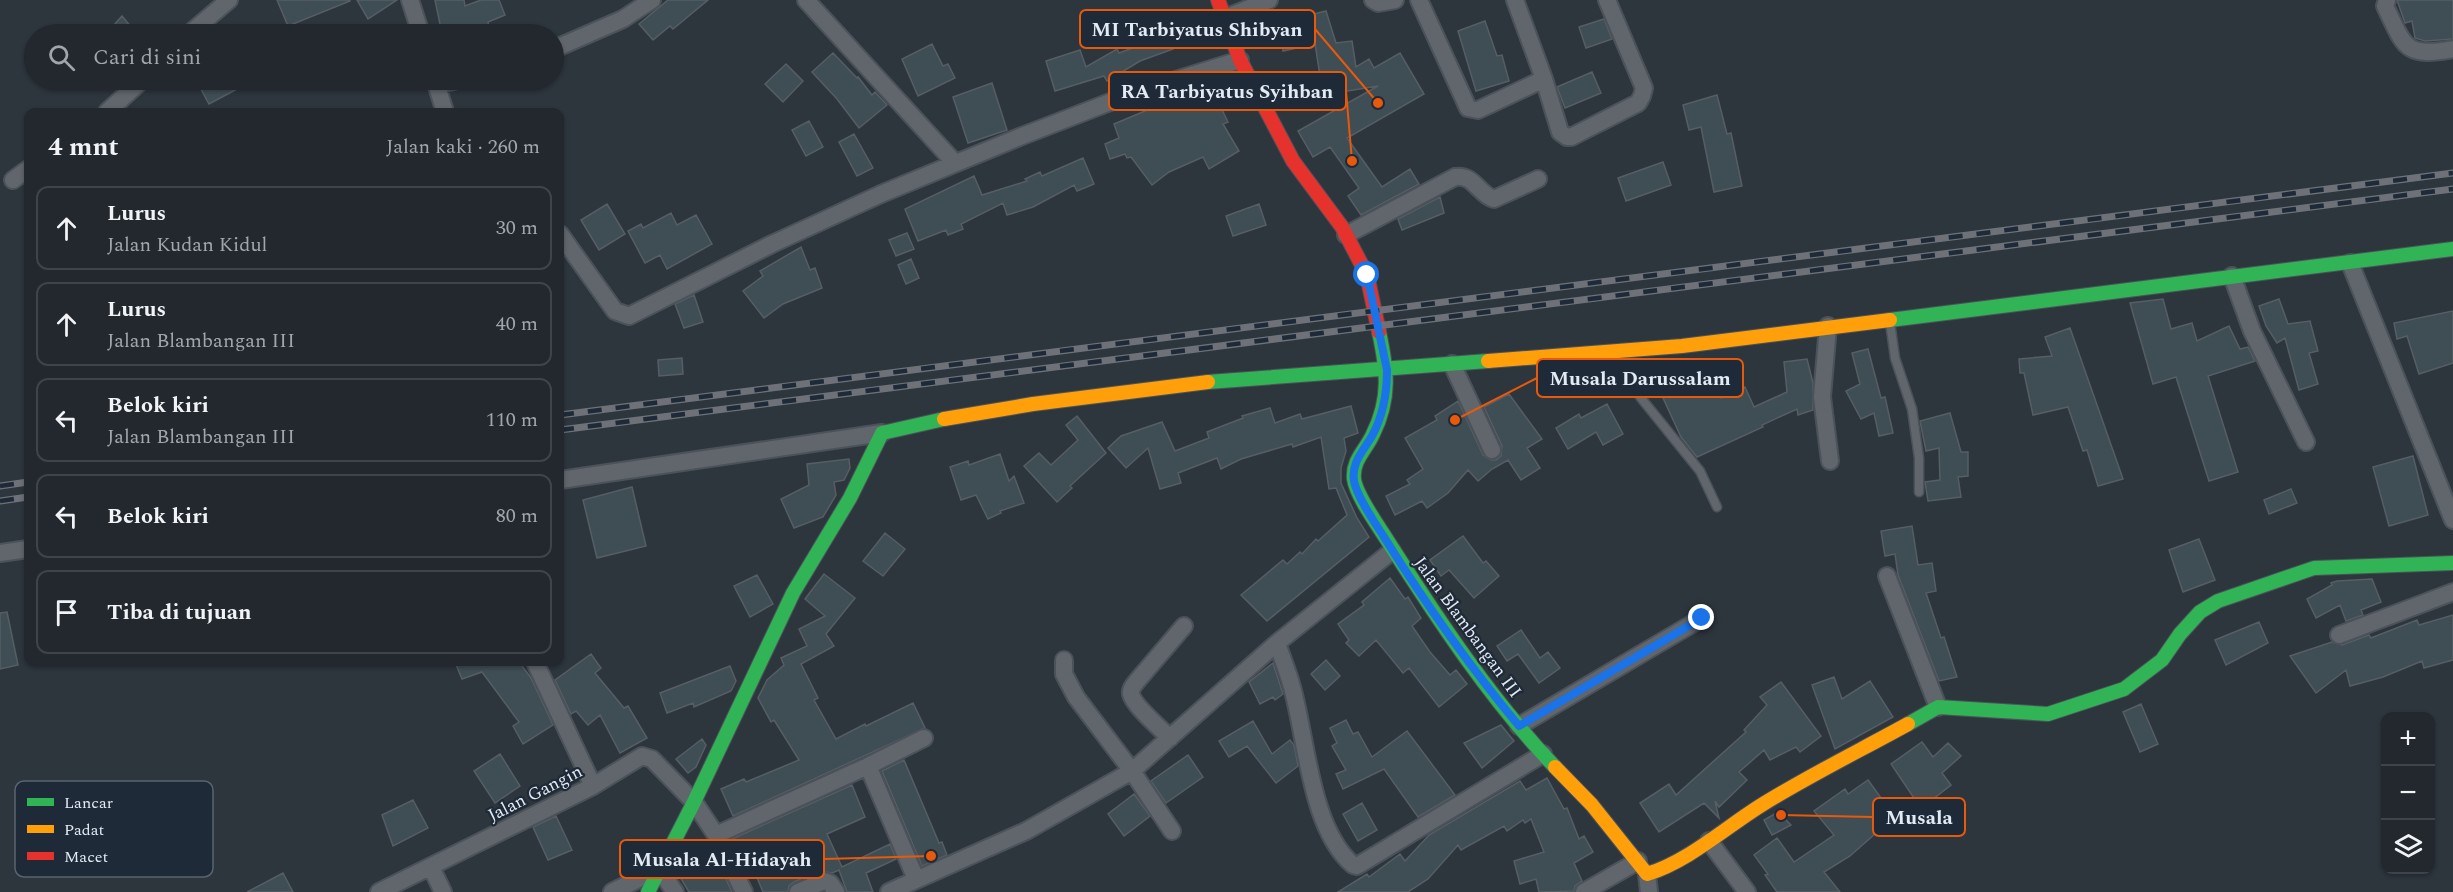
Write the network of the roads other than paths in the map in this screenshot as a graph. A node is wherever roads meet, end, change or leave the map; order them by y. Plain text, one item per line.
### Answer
1 (228, 0) edge
2 (410, 0) edge
3 (652, 0) edge
4 (806, 0) edge
5 (1218, 0) edge
6 (1269, 0) edge
7 (1373, 0) edge
8 (1395, 0) edge
9 (1419, 0) edge
10 (1515, 0) edge
11 (1607, 0) edge
12 (2386, 0) edge
13 (1223, 19) junction
14 (200, 24) edge
15 (418, 24) edge
16 (564, 45) edge
17 (2453, 49) edge
18 (1240, 60) junction
19 (1544, 79) junction
20 (131, 90) edge
21 (439, 90) edge
22 (111, 108) edge
23 (445, 108) edge
24 (956, 163) junction
25 (24, 172) edge
26 (1538, 179) dead end
27 (13, 180) dead end
28 (1346, 235) junction
29 (564, 240) edge
30 (2453, 249) edge
31 (2350, 263) junction
32 (2232, 276) junction
33 (1890, 319) junction
34 (1828, 326) junction
35 (1612, 351) junction
36 (1452, 364) junction
37 (1387, 370) junction
38 (882, 433) junction
39 (2306, 442) dead end
40 (1492, 450) dead end
41 (1830, 461) dead end
42 (564, 479) edge
43 (1919, 492) dead end
44 (1717, 507) dead end
45 (2453, 520) edge
46 (24, 550) edge
47 (1392, 551) junction
48 (0, 553) edge
49 (2453, 563) edge
50 (1887, 576) dead end
51 (2453, 592) edge
52 (1702, 618) dead end
53 (1184, 626) dead end
54 (2339, 634) dead end
55 (1277, 643) junction
56 (1064, 660) dead end
57 (537, 666) edge
58 (1938, 707) junction
59 (1519, 726) junction
60 (924, 738) dead end
61 (1170, 738) junction
62 (1543, 754) junction
63 (868, 766) junction
64 (1132, 771) junction
65 (593, 786) junction
66 (694, 802) junction
67 (1172, 831) dead end
68 (716, 835) junction
69 (1709, 841) junction
70 (431, 867) junction
71 (1643, 867) junction
72 (659, 869) junction
73 (916, 879) junction
74 (379, 892) edge
75 (442, 892) edge
76 (612, 892) edge
77 (648, 892) edge
78 (675, 892) edge
79 (744, 892) edge
80 (798, 892) edge
81 (836, 892) edge
82 (889, 892) edge
83 (1584, 892) edge
84 (1650, 892) edge
85 (1747, 892) edge

1 - 14 street
2 - 15 street
3 - 16 street
4 - 24 street
5 - 13 street, Jalan Blambangan III
6 - 13 street
7 - 8 street
9 - 19 street
10 - 19 street
11 - 19 street
12 - 17 street
13 - 18 street, Jalan Blambangan III
18 - 24 street
18 - 28 street, Jalan Blambangan III
20 - 22 street
21 - 23 street
24 - 29 street
25 - 27 street
26 - 28 street
28 - 37 street, Jalan Blambangan III
30 - 31 street
31 - 32 street
31 - 45 street
32 - 33 street
32 - 39 street
33 - 34 street
33 - 43 lane
34 - 35 street
34 - 41 street
35 - 36 street
35 - 44 lane
36 - 37 street
36 - 40 street
37 - 38 street
37 - 47 street, Jalan Blambangan III
38 - 42 street
38 - 66 street
46 - 48 street
47 - 55 street
47 - 59 street, Jalan Blambangan III
49 - 58 street
50 - 58 street
51 - 54 street
52 - 59 street
53 - 61 street
55 - 61 street
55 - 62 street
56 - 64 street
57 - 65 street
58 - 69 street
59 - 62 street, Jalan Blambangan III
60 - 63 street
61 - 64 street
62 - 71 street, Jalan Blambangan III
63 - 68 street
63 - 73 street
64 - 67 street
64 - 73 street
65 - 66 street, Jalan Gangin
65 - 70 street, Jalan Gangin
66 - 68 street
66 - 72 street
68 - 79 street
69 - 71 street
69 - 85 street
70 - 74 street, Jalan Gangin
70 - 75 street
71 - 83 street
71 - 84 street
72 - 76 street
72 - 77 street
72 - 78 street
73 - 82 street
80 - 81 street

